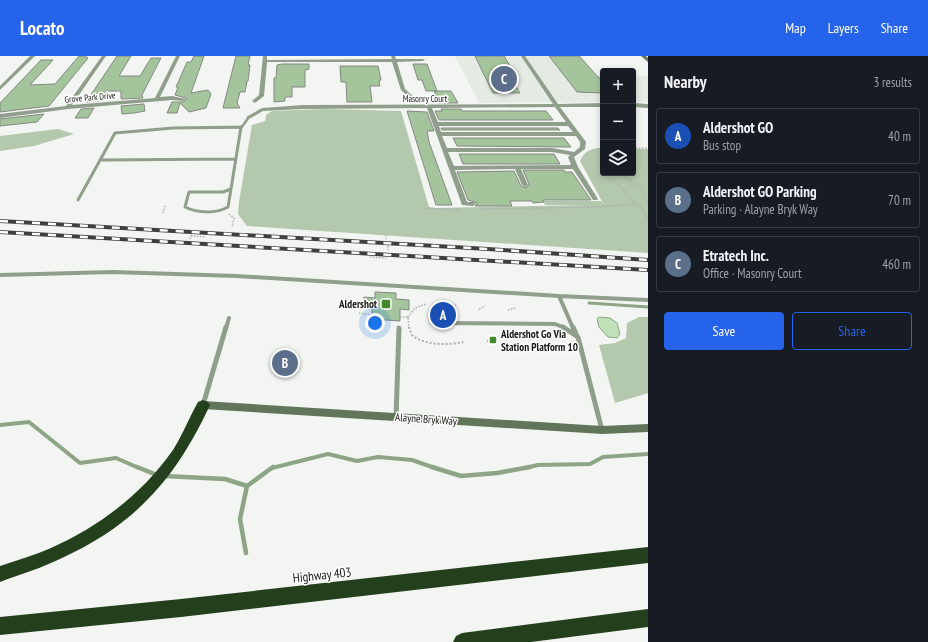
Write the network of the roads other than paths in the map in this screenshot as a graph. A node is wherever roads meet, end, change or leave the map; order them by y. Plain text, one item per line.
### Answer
1 (33, 56) edge
2 (104, 56) edge
3 (178, 56) edge
4 (523, 56) edge
5 (643, 56) edge
6 (265, 58) edge
7 (393, 58) edge
8 (423, 60) dead end
9 (648, 60) edge
10 (0, 89) edge
11 (411, 97) dead end
12 (157, 99) junction
13 (182, 99) dead end
14 (255, 101) dead end
15 (556, 105) junction
16 (600, 105) edge
17 (429, 106) junction
18 (636, 106) edge
19 (648, 106) edge
20 (68, 107) junction
21 (0, 116) edge
22 (249, 117) joint
23 (435, 124) junction
24 (570, 124) junction
25 (242, 127) junction
26 (439, 134) junction
27 (577, 134) junction
28 (444, 150) junction
29 (576, 154) junction
30 (236, 159) junction
31 (100, 160) junction
32 (451, 168) junction
33 (517, 168) junction
34 (575, 168) junction
35 (525, 185) dead end
36 (232, 189) junction
37 (596, 199) dead end
38 (78, 200) dead end
39 (474, 207) road end
40 (0, 274) edge
41 (559, 296) junction
42 (648, 300) edge
43 (229, 318) dead end
44 (439, 323) dead end
45 (399, 328) dead end
46 (576, 336) junction
47 (203, 405) junction
48 (396, 418) junction
49 (648, 428) edge
50 (602, 430) junction
51 (648, 554) edge
52 (0, 574) edge
53 (648, 618) edge
54 (0, 626) edge
55 (462, 642) edge

1 - 10 street
2 - 20 street
3 - 12 street
4 - 15 street
5 - 9 street
6 - 7 street
6 - 14 street
7 - 8 street
7 - 11 street
12 - 13 street, Grove Park Drive
12 - 20 street, Grove Park Drive
15 - 16 street, Masonry Court
15 - 17 street, Masonry Court
15 - 24 street
17 - 22 street, Masonry Court
17 - 23 street
18 - 19 street
20 - 21 street, Grove Park Drive
22 - 25 lane
23 - 24 street
23 - 26 street
24 - 27 street
25 - 30 lane
25 - 31 lane
26 - 27 street
26 - 28 street
27 - 29 street
28 - 29 street
28 - 32 street
29 - 34 street
30 - 31 lane
30 - 36 lane
31 - 38 lane
32 - 33 street
32 - 39 street
33 - 34 street
33 - 35 street
34 - 37 street
36 - 36 lane
40 - 41 lane
41 - 42 lane
41 - 46 lane
43 - 47 lane
44 - 46 lane
45 - 48 lane
46 - 50 lane
47 - 48 street, Alayne Bryk Way
47 - 52 highway
48 - 50 street, Alayne Bryk Way
49 - 50 street, Alayne Bryk Way
51 - 54 highway, Highway 403
53 - 55 highway

